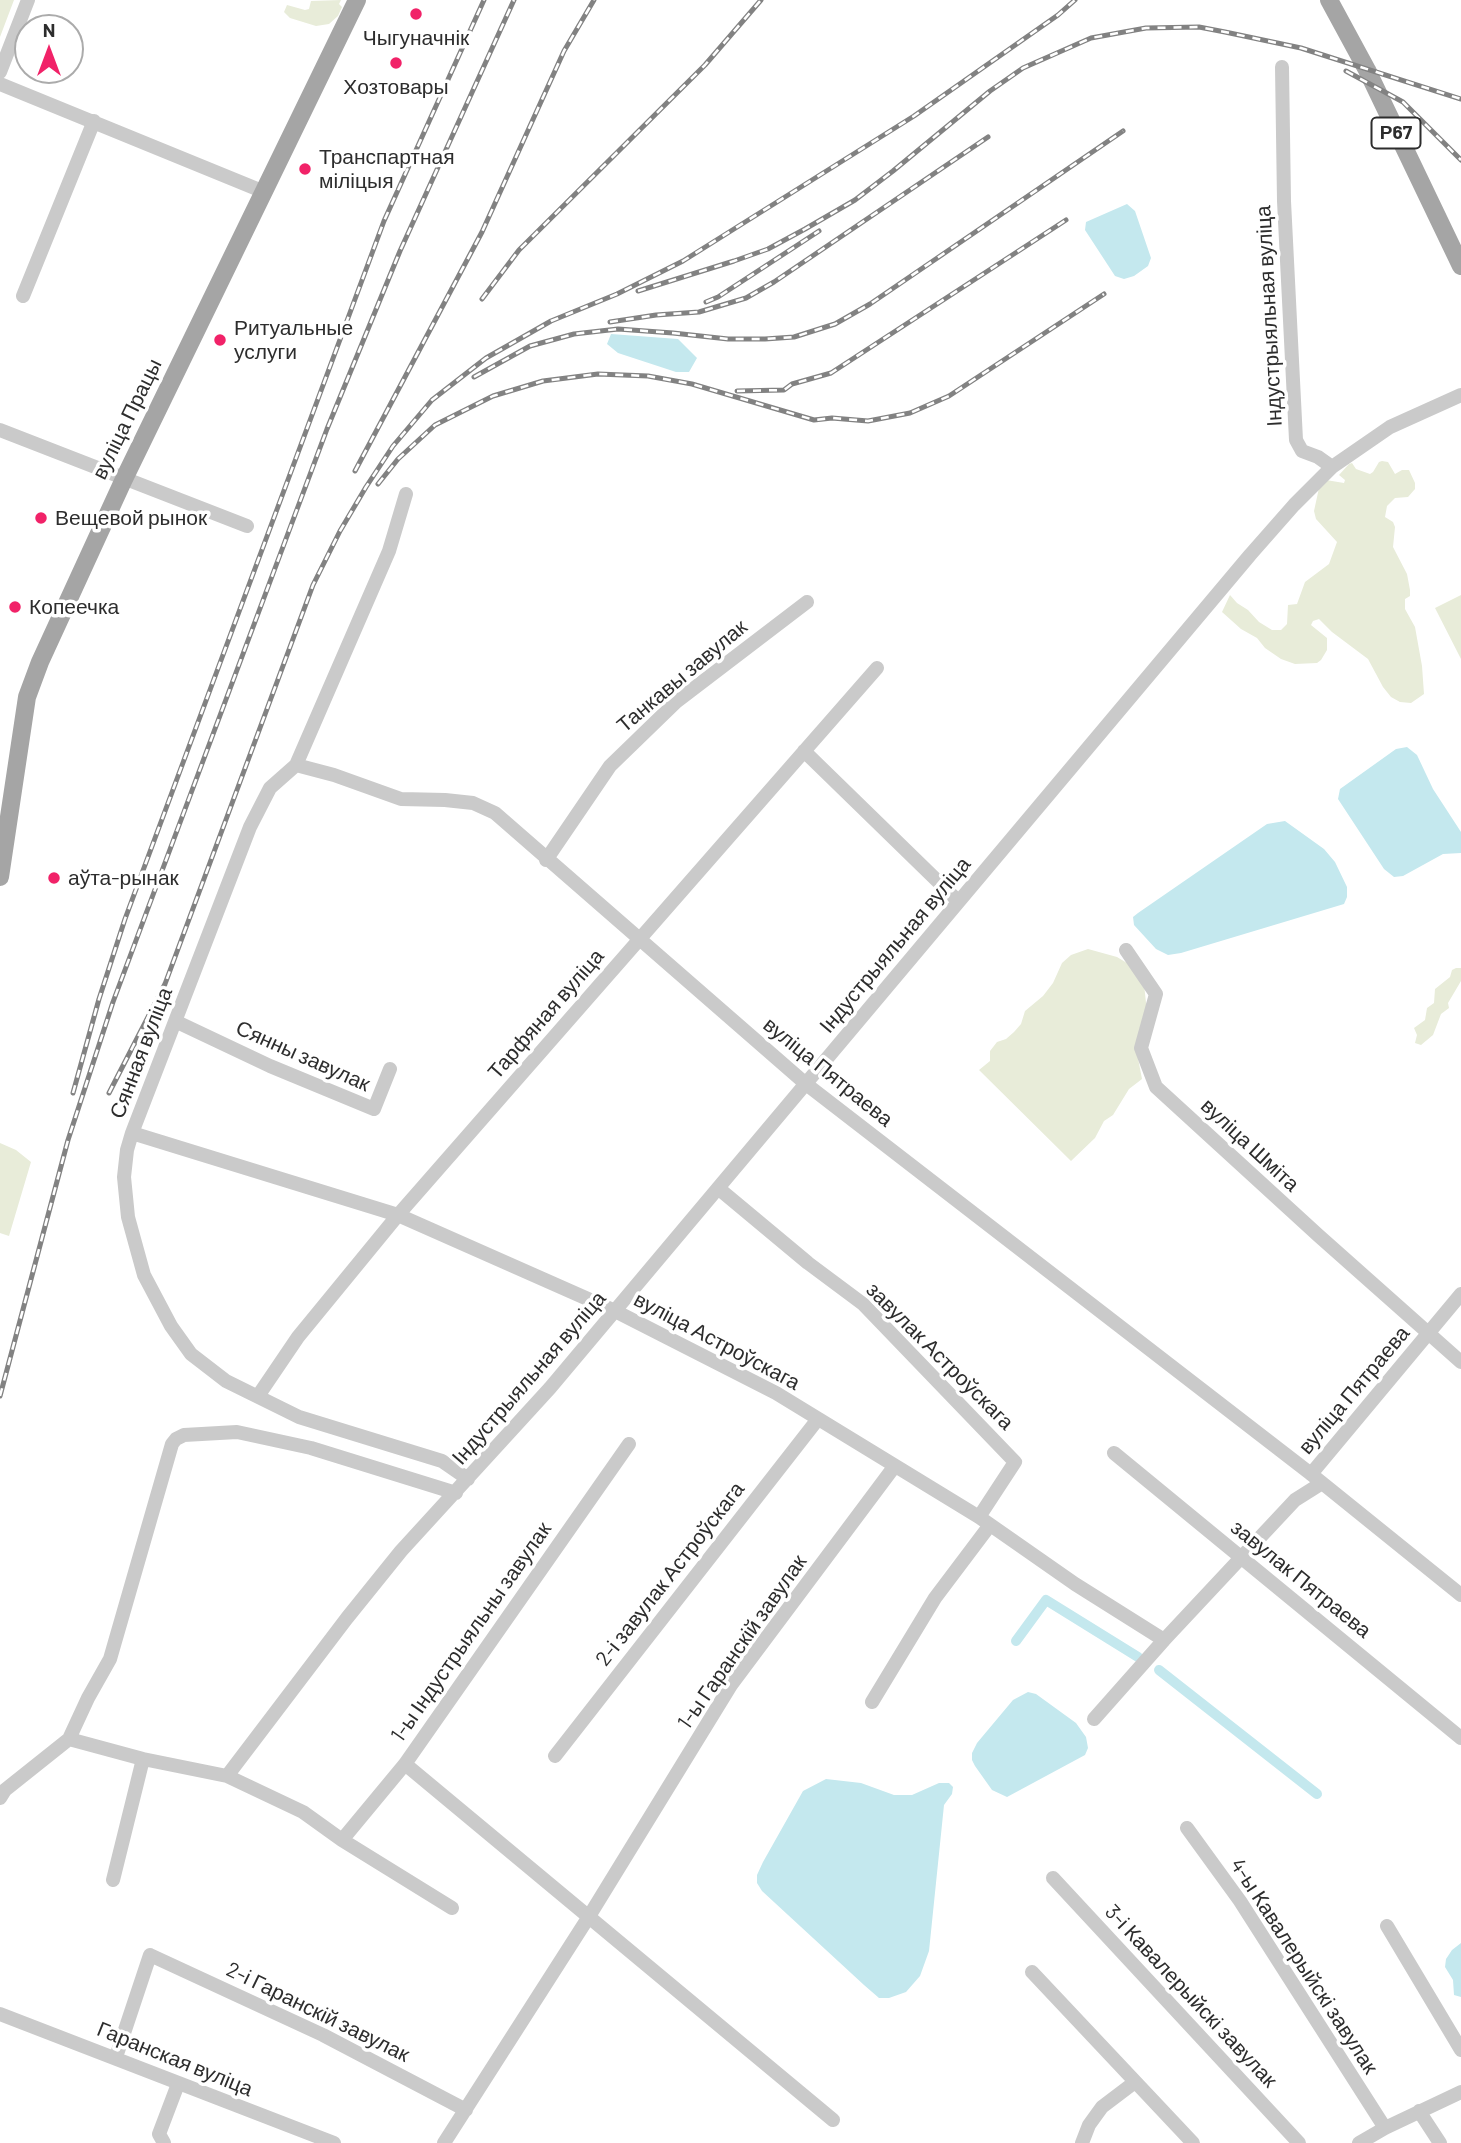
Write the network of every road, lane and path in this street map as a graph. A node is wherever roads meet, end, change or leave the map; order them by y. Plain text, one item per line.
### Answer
1 (28, 0) edge
2 (357, 0) edge
3 (1329, 0) edge
4 (1282, 67) dead end
5 (0, 72) edge
6 (0, 84) edge
7 (94, 121) junction
8 (262, 191) junction
9 (1461, 266) edge
10 (23, 296) dead end
11 (1461, 394) edge
12 (0, 430) edge
13 (1332, 467) junction
14 (124, 479) junction
15 (406, 494) dead end
16 (247, 526) dead end
17 (807, 602) dead end
18 (877, 668) dead end
19 (804, 751) junction
20 (296, 765) junction
21 (5, 802) edge
22 (546, 860) junction
23 (0, 877) edge
24 (958, 901) junction
25 (639, 941) junction
26 (1126, 950) dead end
27 (177, 1022) junction
28 (390, 1069) dead end
29 (806, 1084) junction
30 (132, 1133) junction
31 (718, 1188) junction
32 (398, 1215) junction
33 (1461, 1294) edge
34 (615, 1311) junction
35 (1430, 1333) junction
36 (1461, 1362) edge
37 (258, 1396) junction
38 (818, 1419) junction
39 (629, 1444) dead end
40 (1114, 1453) dead end
41 (894, 1467) junction
42 (1317, 1478) junction
43 (468, 1479) junction
44 (456, 1493) junction
45 (984, 1521) junction
46 (1242, 1558) junction
47 (1461, 1595) edge
48 (1164, 1640) junction
49 (872, 1702) dead end
50 (1094, 1719) dead end
51 (1461, 1738) edge
52 (69, 1739) junction
53 (555, 1756) dead end
54 (143, 1759) junction
55 (405, 1764) junction
56 (227, 1776) junction
57 (0, 1798) edge
58 (1187, 1828) dead end
59 (342, 1840) junction
60 (1053, 1878) dead end
61 (113, 1880) dead end
62 (452, 1908) dead end
63 (588, 1918) junction
64 (1387, 1926) dead end
65 (1032, 1972) dead end
66 (0, 2014) edge
67 (1461, 2050) edge
68 (116, 2057) junction
69 (1135, 2082) junction
70 (178, 2084) junction
71 (1461, 2092) edge
72 (466, 2110) junction
73 (1419, 2111) junction
74 (833, 2120) dead end
75 (1385, 2128) junction
76 (164, 2143) edge
77 (334, 2143) edge
78 (444, 2143) edge
79 (1082, 2143) edge
80 (1193, 2143) edge
81 (1299, 2143) edge
82 (1359, 2143) edge
83 (1440, 2143) edge

1 - 5 street
2 - 8 main road, вуліца Працы
3 - 9 main road, Р67
4 - 13 street, Індустрыяльная вуліца
6 - 7 street
7 - 8 street
7 - 10 street
8 - 14 main road, вуліца Працы
11 - 13 street
12 - 14 street
13 - 24 street, Індустрыяльная вуліца
14 - 16 street
14 - 21 main road, вуліца Працы
15 - 20 street, Сянная вуліца
17 - 22 street, Танкавы завулак
18 - 19 street, Тарфяная вуліца
19 - 24 street
19 - 25 street, Тарфяная вуліца
20 - 22 street, вуліца Пятраева
20 - 27 street, Сянная вуліца
21 - 23 main road, вуліца Працы
22 - 25 street, вуліца Пятраева
24 - 29 street, Індустрыяльная вуліца
25 - 29 street, вуліца Пятраева
25 - 32 street, Тарфяная вуліца
26 - 35 street, вуліца Шміта
27 - 28 street, Сянны завулак
27 - 30 street, Сянная вуліца
29 - 31 street, Індустрыяльная вуліца
29 - 42 street, вуліца Пятраева
30 - 32 street, вуліца Астроўскага
30 - 37 street, Сянная вуліца
31 - 34 street, Індустрыяльная вуліца
31 - 45 street, завулак Астроўскага
32 - 34 street, вуліца Астроўскага
32 - 37 street, Тарфяная вуліца
33 - 35 street
34 - 38 street, вуліца Астроўскага
34 - 43 street, Індустрыяльная вуліца
35 - 36 street, вуліца Шміта
35 - 42 street, вуліца Пятраева
37 - 43 street, Сянная вуліца
38 - 41 street, вуліца Астроўскага
38 - 53 street, 2-і завулак Астроўскага
39 - 55 street, 1-ы Індустрыяльны завулак
40 - 46 street, завулак Пятраева
41 - 45 street, вуліца Астроўскага
41 - 63 street, 1-ы Гаранскій завулак
42 - 46 street
42 - 47 street, вуліца Пятраева
43 - 44 street, Індустрыяльная вуліца
44 - 52 street
44 - 56 street, Індустрыяльная вуліца
45 - 48 street, вуліца Астроўскага
45 - 49 street
46 - 48 street
46 - 51 street, завулак Пятраева
48 - 50 street
52 - 54 street
52 - 57 street
54 - 56 street
54 - 61 street
55 - 59 street, 1-ы Індустрыяльны завулак
55 - 63 street
56 - 59 street
58 - 75 street, 4-ы Кавалерыйскі завулак
59 - 62 street
60 - 81 street, 3-і Кавалерыйскі завулак
63 - 72 street, 1-ы Гаранскій завулак
63 - 74 street
64 - 67 street
65 - 69 street
66 - 68 street, Гаранская вуліца
68 - 70 street, Гаранская вуліца
68 - 72 street, 2-і Гаранскій завулак
69 - 79 street
69 - 80 street
70 - 76 street
70 - 77 street, Гаранская вуліца
71 - 73 street
72 - 78 street, 1-ы Гаранскій завулак
73 - 75 street
73 - 83 street
75 - 82 street

